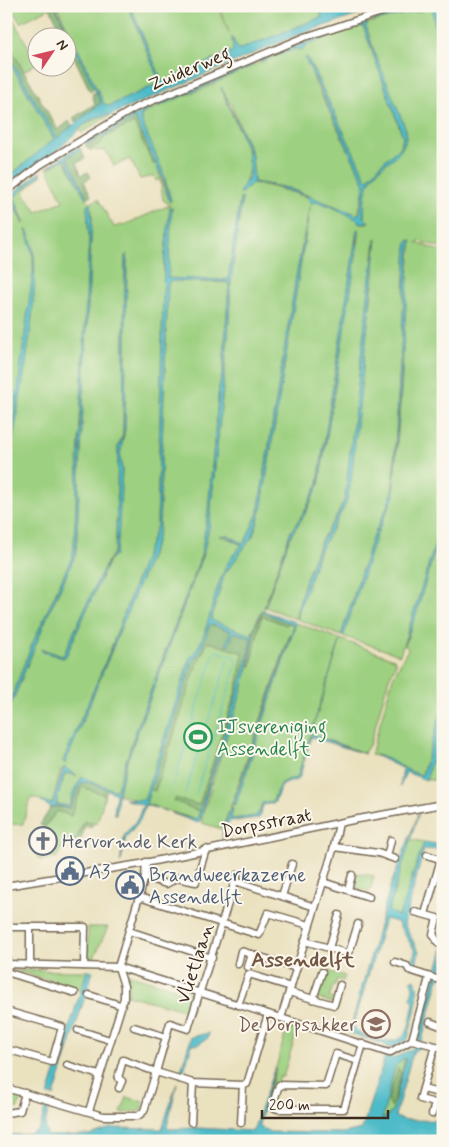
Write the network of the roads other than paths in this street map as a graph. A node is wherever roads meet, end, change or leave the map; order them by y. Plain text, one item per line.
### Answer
1 (400, 6) edge
2 (6, 192) edge
3 (443, 804) edge
4 (339, 823) junction
5 (391, 840) dead end
6 (334, 847) junction
7 (206, 849) junction
8 (427, 855) dead end
9 (387, 856) junction
10 (395, 859) dead end
11 (442, 860) edge
12 (146, 862) junction
13 (292, 864) dead end
14 (352, 875) dead end
15 (145, 877) junction
16 (323, 882) junction
17 (6, 886) edge
18 (348, 890) junction
19 (282, 896) junction
20 (139, 897) junction
21 (369, 897) dead end
22 (315, 907) junction
23 (415, 912) dead end
24 (425, 914) junction
25 (339, 915) dead end
26 (223, 922) junction
27 (358, 924) dead end
28 (309, 925) junction
29 (6, 927) edge
30 (30, 927) junction
31 (129, 930) junction
32 (305, 941) junction
33 (6, 944) edge
34 (439, 944) dead end
35 (329, 948) junction
36 (252, 954) junction
37 (212, 958) junction
38 (395, 962) dead end
39 (30, 964) junction
40 (238, 964) dead end
41 (84, 966) junction
42 (7, 967) edge
43 (118, 967) junction
44 (248, 967) dead end
45 (296, 968) junction
46 (322, 972) dead end
47 (431, 978) junction
48 (441, 981) edge
49 (340, 985) dead end
50 (290, 989) junction
51 (75, 993) dead end
52 (200, 993) junction
53 (89, 995) dead end
54 (313, 999) junction
55 (120, 1005) junction
56 (238, 1005) junction
57 (6, 1011) edge
58 (268, 1014) junction
59 (281, 1018) junction
60 (430, 1022) dead end
61 (134, 1027) dead end
62 (443, 1027) edge
63 (78, 1030) dead end
64 (166, 1037) junction
65 (110, 1040) junction
66 (414, 1041) junction
67 (363, 1044) junction
68 (435, 1046) junction
69 (443, 1048) edge
70 (6, 1049) edge
71 (358, 1061) junction
72 (67, 1065) dead end
73 (156, 1072) junction
74 (99, 1075) junction
75 (193, 1083) junction
76 (243, 1085) junction
77 (6, 1088) edge
78 (119, 1088) dead end
79 (423, 1089) junction
80 (435, 1092) dead end
81 (25, 1093) junction
82 (89, 1111) junction
83 (6, 1113) edge
84 (432, 1114) dead end
85 (191, 1122) dead end
86 (241, 1123) dead end

1 - 2 street, Zuiderweg
3 - 4 street, Dorpsstraat
4 - 6 street
4 - 7 street, Dorpsstraat
5 - 9 street
6 - 9 street
6 - 16 street
7 - 12 street, Dorpsstraat
7 - 15 street
8 - 11 street
9 - 10 street
11 - 24 street
12 - 15 street
12 - 17 street, Dorpsstraat
13 - 19 street
14 - 18 street
15 - 20 street
16 - 18 street
16 - 22 street
18 - 21 street
19 - 22 street
19 - 26 street, Vlietlaan
20 - 26 street
20 - 31 street
22 - 28 street
23 - 24 street
24 - 34 street
25 - 35 street
26 - 28 street
26 - 37 street, Vlietlaan
27 - 35 street
28 - 32 street
29 - 30 street
30 - 39 street
30 - 41 street
31 - 37 street
31 - 43 street
32 - 35 street
32 - 45 street
33 - 42 street
36 - 40 street
36 - 44 street
36 - 45 street
37 - 52 street, Vlietlaan
38 - 47 street
39 - 41 street
39 - 42 street
41 - 43 street
42 - 51 street
43 - 52 street
43 - 55 street
45 - 50 street
46 - 54 street
47 - 48 street
47 - 66 street
49 - 54 street
50 - 54 street
50 - 56 street
50 - 59 street
52 - 56 street
52 - 64 street, Vlietlaan
53 - 55 street
55 - 65 street
56 - 58 street
57 - 70 street
58 - 59 street
58 - 76 street
59 - 67 street
60 - 62 street
61 - 64 street
63 - 65 street
64 - 73 street
65 - 74 street
66 - 67 street
66 - 68 street
67 - 71 street
68 - 69 street
68 - 79 street
71 - 71 street
72 - 74 street
73 - 75 street
73 - 78 street
73 - 82 street
74 - 82 street
75 - 76 street
75 - 85 street
76 - 86 street
77 - 81 street
79 - 80 street
79 - 84 street
81 - 82 street
81 - 83 street

